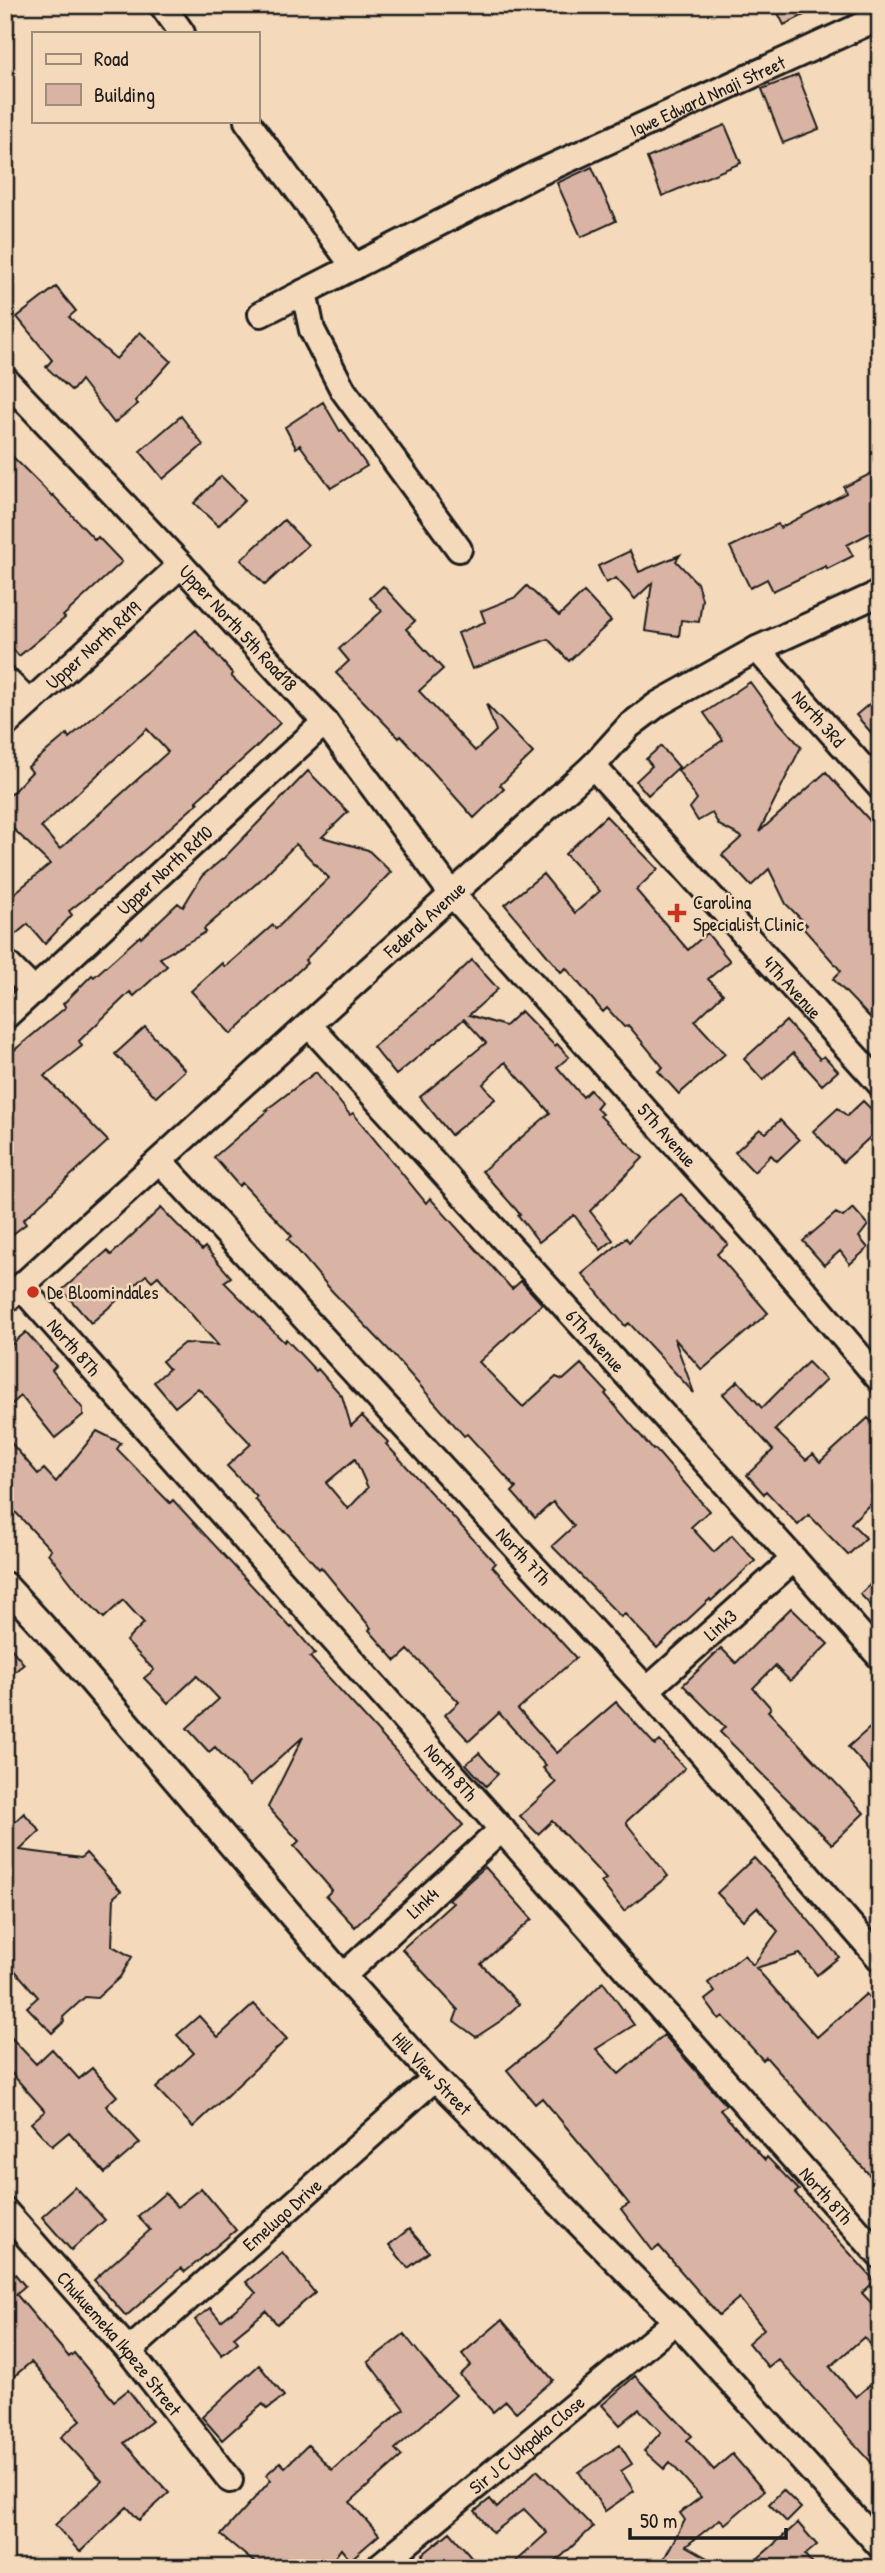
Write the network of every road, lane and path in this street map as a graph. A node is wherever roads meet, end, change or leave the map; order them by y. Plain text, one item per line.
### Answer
1 (162, 5) edge
2 (880, 17) edge
3 (181, 32) edge
4 (248, 122) edge
5 (355, 267) junction
6 (304, 292) junction
7 (261, 314) dead end
8 (5, 379) edge
9 (459, 549) dead end
10 (181, 565) junction
11 (880, 593) edge
12 (757, 649) junction
13 (5, 679) edge
14 (29, 703) junction
15 (325, 722) junction
16 (5, 725) edge
17 (593, 766) junction
18 (880, 787) edge
19 (453, 894) junction
20 (5, 962) edge
21 (34, 991) junction
22 (5, 1017) edge
23 (310, 1026) junction
24 (880, 1084) edge
25 (160, 1161) junction
26 (13, 1294) edge
27 (880, 1380) edge
28 (794, 1559) junction
29 (5, 1585) edge
30 (880, 1657) edge
31 (647, 1690) junction
32 (502, 1829) junction
33 (880, 1959) edge
34 (342, 1976) junction
35 (435, 2078) junction
36 (5, 2211) edge
37 (880, 2256) edge
38 (676, 2321) junction
39 (129, 2351) junction
40 (230, 2480) dead end
41 (880, 2546) edge
42 (377, 2568) edge

1 - 3 street
2 - 5 street, Igwe Edward Nnaji Street
4 - 5 street
5 - 6 street, Igwe Edward Nnaji Street
6 - 7 street, Igwe Edward Nnaji Street
6 - 9 street
8 - 10 street, Upper North 5th Road18
10 - 14 street, Upper North Rd19
10 - 15 street, Upper North 5th Road18
11 - 12 street, Federal Avenue
12 - 17 street, Federal Avenue
12 - 18 street, North 3Rd
13 - 14 street
14 - 16 street, Upper North Rd19
15 - 19 street, Upper North 5th Road18
15 - 21 street, Upper North Rd10
17 - 19 street, Federal Avenue
17 - 24 street, 4Th Avenue
19 - 23 street, Federal Avenue
19 - 27 street, 5Th Avenue
20 - 21 street
21 - 22 street, Upper North Rd10
23 - 25 street, Federal Avenue
23 - 28 street, 6Th Avenue
25 - 26 street, Federal Avenue
25 - 31 street, North 7Th
26 - 32 street, North 8Th
28 - 30 street, 6Th Avenue
28 - 31 street, Link3
29 - 34 street, Hill View Street
31 - 33 street, North 7Th
32 - 34 street, Link4
32 - 37 street, North 8Th
34 - 35 street, Hill View Street
35 - 38 street, Hill View Street
35 - 39 street, Emelugo Drive
36 - 39 street, Chukuemeka Ikpeze Street
38 - 41 street, Hill View Street
38 - 42 street, Sir J C Ukpaka Close
39 - 40 street, Chukuemeka Ikpeze Street

